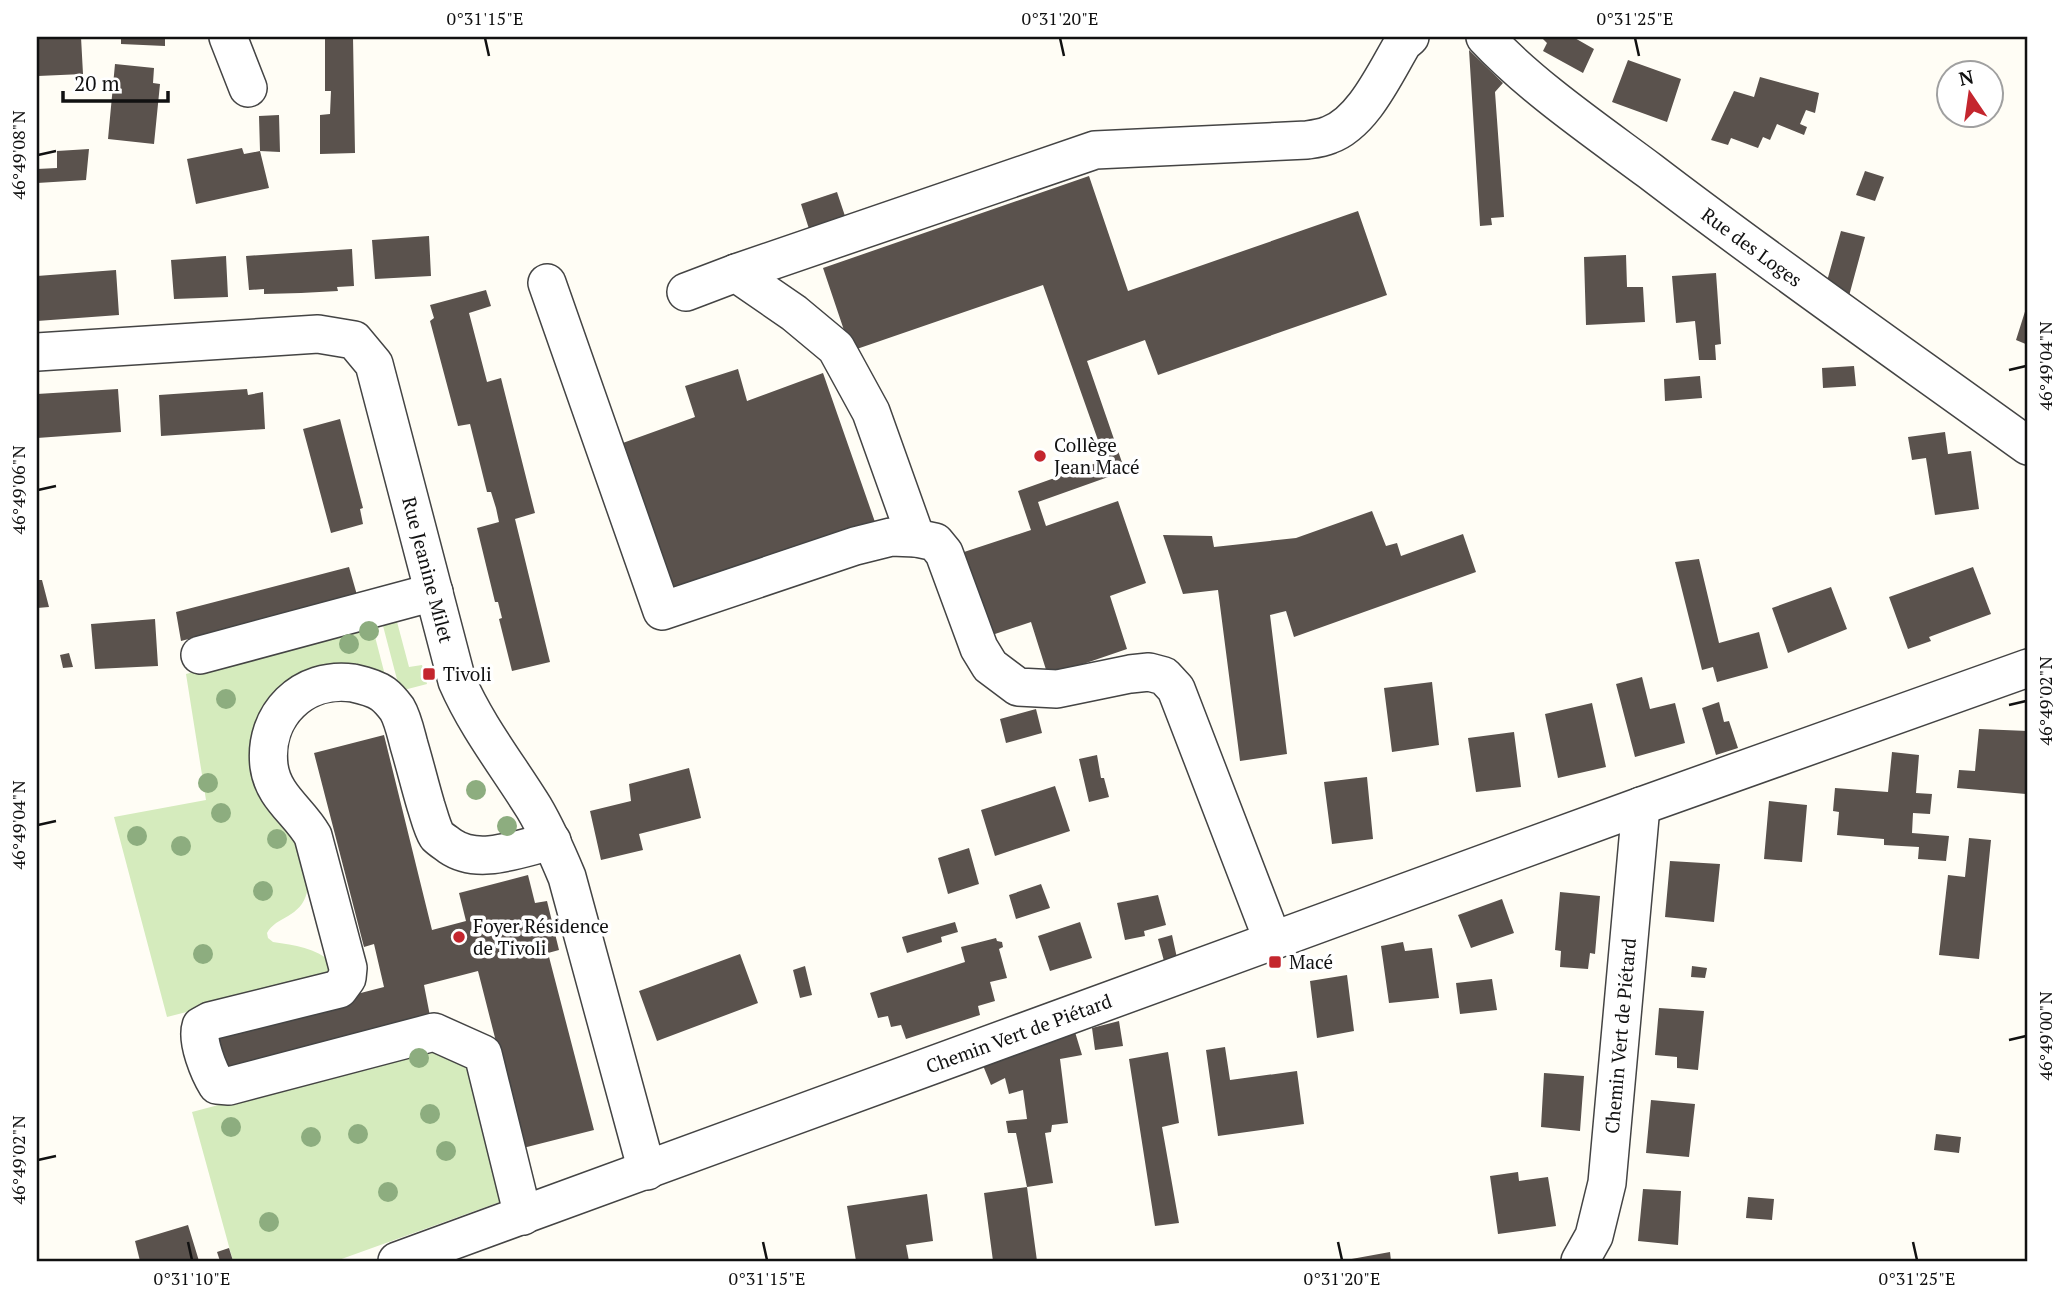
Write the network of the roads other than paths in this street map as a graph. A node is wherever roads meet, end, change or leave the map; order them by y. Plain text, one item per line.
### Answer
1 (228, 37) edge
2 (1410, 37) edge
3 (1485, 37) edge
4 (248, 88) dead end
5 (736, 274) junction
6 (547, 283) dead end
7 (686, 292) dead end
8 (37, 352) edge
9 (2028, 446) edge
10 (916, 538) junction
11 (434, 592) junction
12 (200, 655) dead end
13 (2028, 668) edge
14 (1641, 806) junction
15 (552, 841) junction
16 (1273, 941) junction
17 (647, 1171) junction
18 (523, 1216) junction
19 (397, 1261) edge
20 (1580, 1261) edge

1 - 4 street
2 - 5 street
3 - 9 street, Rue des Loges
5 - 7 street
5 - 10 street
6 - 10 street
8 - 11 street, Rue Jeanine Milet
10 - 16 street
11 - 12 street
11 - 15 street, Rue Jeanine Milet
13 - 14 street, Chemin Vert de Piétard
14 - 16 street, Chemin Vert de Piétard
14 - 20 street, Chemin Vert de Piétard
15 - 17 street, Rue Jeanine Milet
15 - 18 street
16 - 17 street, Chemin Vert de Piétard
17 - 18 street, Chemin Vert de Piétard
18 - 19 street, Chemin Vert de Piétard

